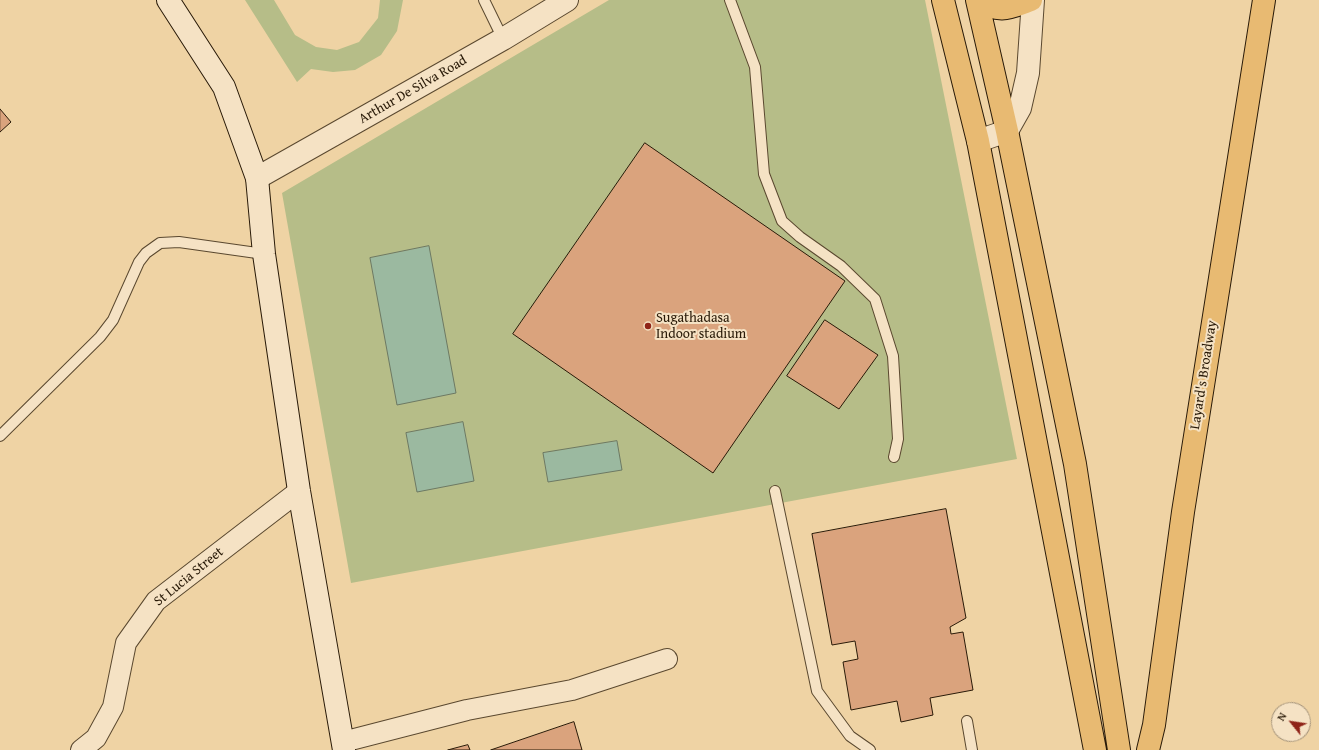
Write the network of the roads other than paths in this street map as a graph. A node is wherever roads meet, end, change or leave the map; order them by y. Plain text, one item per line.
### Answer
1 (168, 0) edge
2 (484, 0) edge
3 (567, 0) edge
4 (730, 0) edge
5 (943, 0) edge
6 (977, 0) edge
7 (1032, 0) edge
8 (1264, 0) edge
9 (503, 39) junction
10 (1007, 131) junction
11 (978, 141) junction
12 (257, 178) junction
13 (264, 254) junction
14 (0, 436) edge
15 (894, 457) dead end
16 (299, 491) junction
17 (775, 491) dead end
18 (667, 659) dead end
19 (967, 722) dead end
20 (344, 746) edge
21 (82, 750) edge
22 (870, 750) edge
23 (972, 750) edge
24 (1095, 750) edge
25 (1120, 750) edge
26 (1148, 750) edge

1 - 12 main road
2 - 9 lane
3 - 9 main road, Arthur De Silva Road
4 - 15 lane
5 - 11 main road
6 - 7 main road
6 - 10 main road
7 - 10 main road
8 - 26 main road, Layard's Broadway
9 - 12 main road, Arthur De Silva Road
10 - 11 main road
10 - 25 main road
11 - 24 main road
12 - 13 main road
13 - 14 lane
13 - 16 main road
16 - 20 main road
16 - 21 street, St Lucia Street
17 - 22 lane
18 - 20 street
19 - 23 lane

